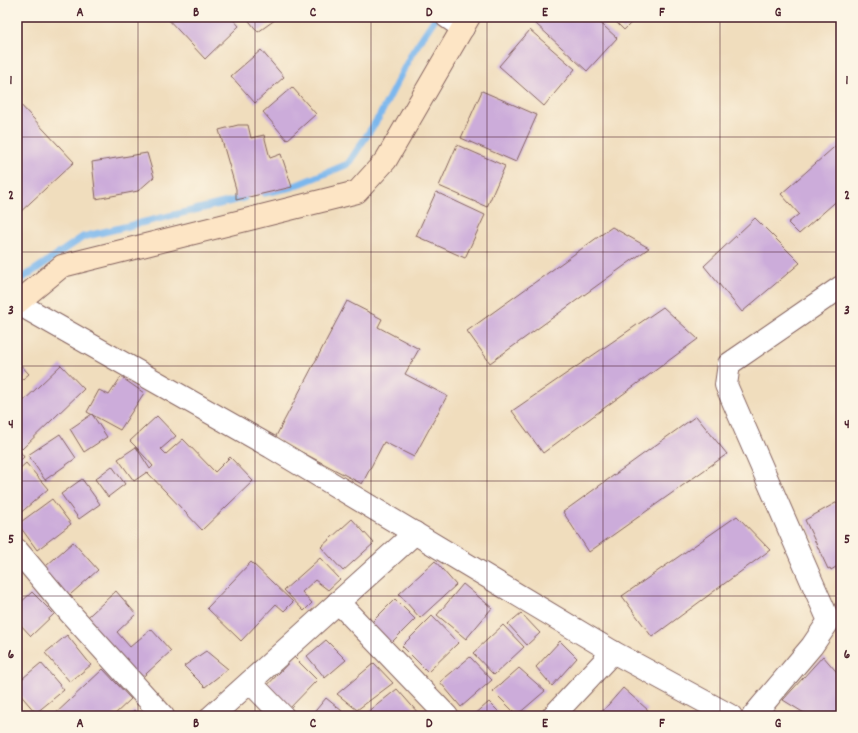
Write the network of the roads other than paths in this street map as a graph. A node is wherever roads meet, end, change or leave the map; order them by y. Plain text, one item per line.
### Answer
1 (460, 21) edge
2 (841, 287) edge
3 (17, 303) edge
4 (415, 533) junction
5 (17, 550) edge
6 (338, 602) junction
7 (613, 652) junction
8 (250, 682) junction
9 (163, 716) edge
10 (212, 716) edge
11 (283, 716) edge
12 (447, 716) edge
13 (553, 716) edge
14 (731, 716) edge
15 (753, 716) edge

1 - 3 street
2 - 15 street
3 - 4 street
4 - 6 street
4 - 7 street
5 - 9 street
6 - 8 street
6 - 12 street
7 - 13 street
7 - 14 street
8 - 10 street
8 - 11 street

